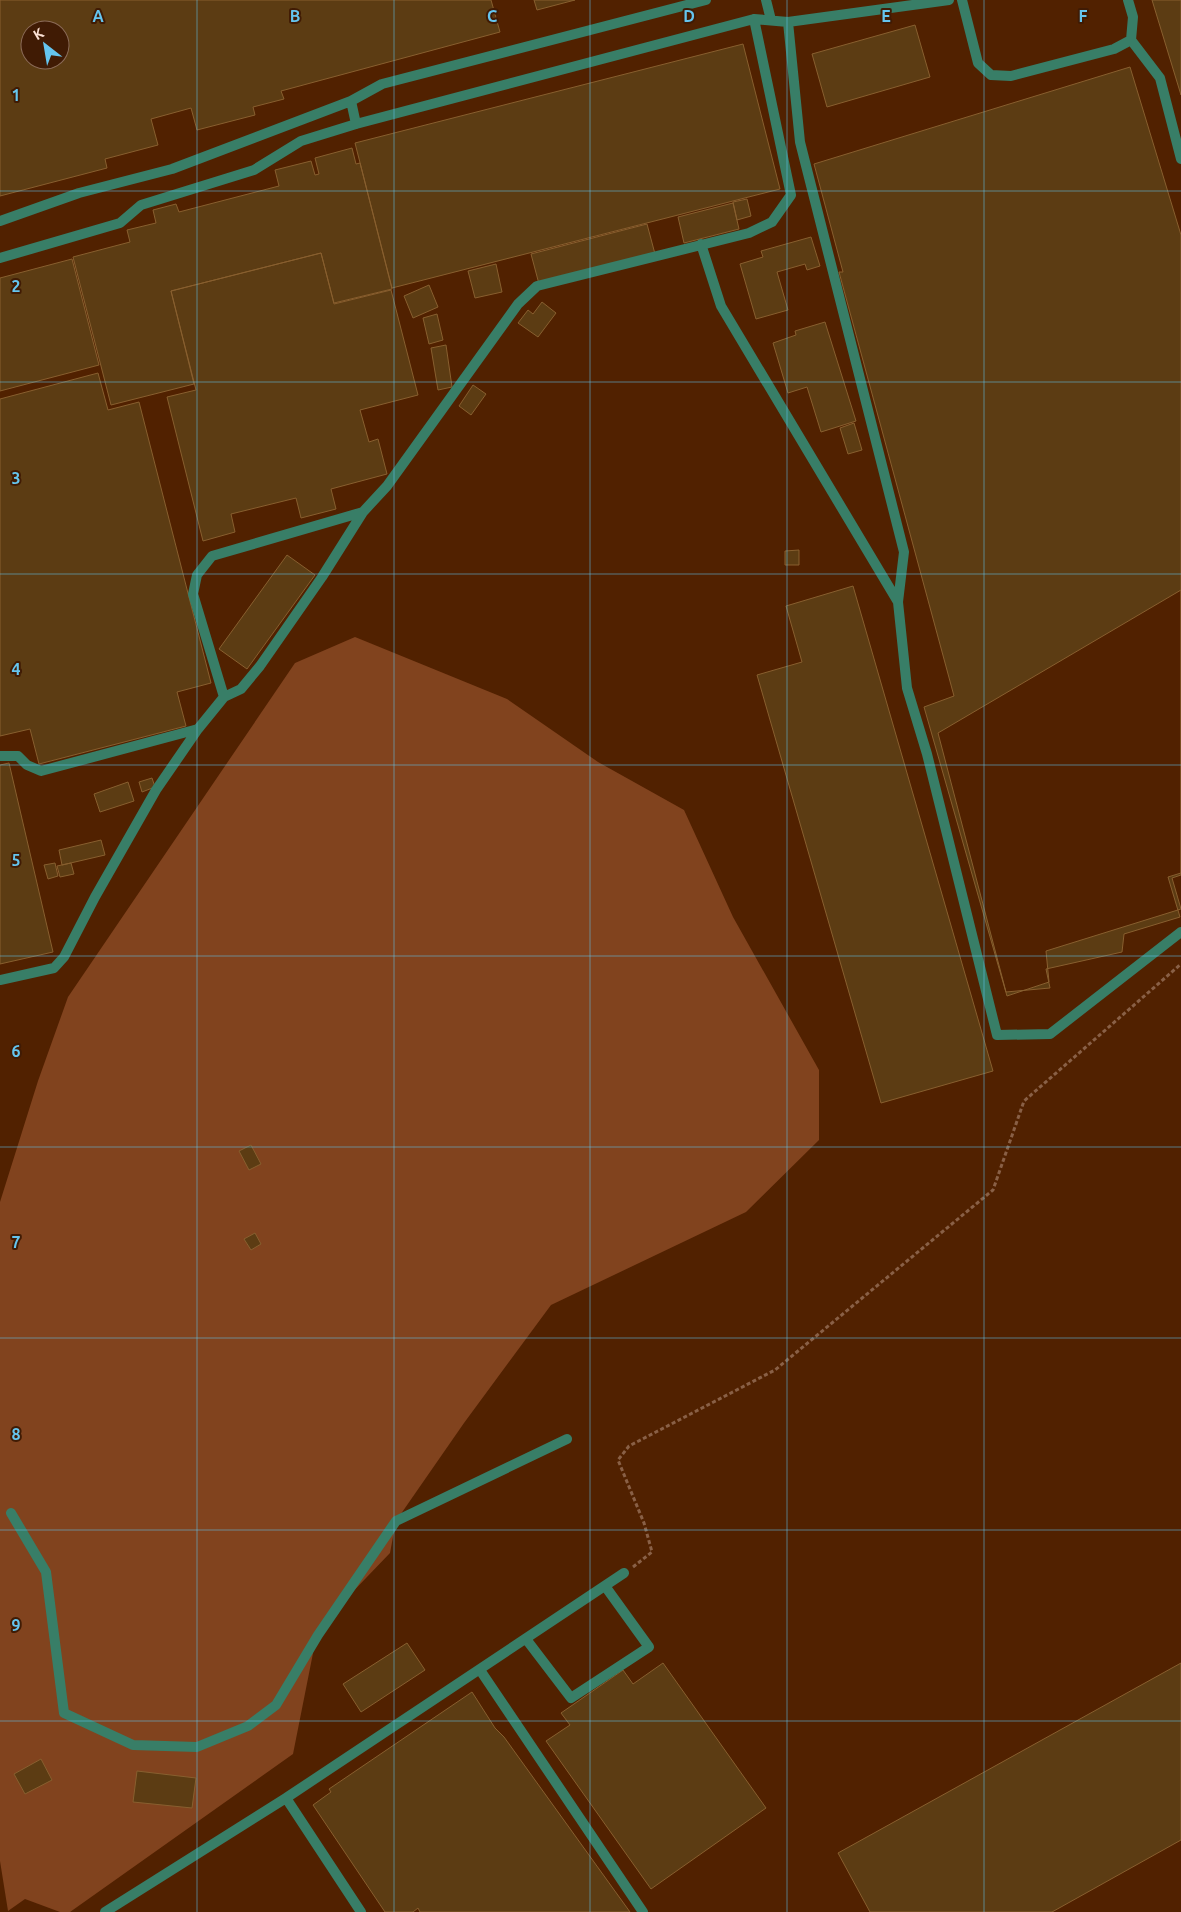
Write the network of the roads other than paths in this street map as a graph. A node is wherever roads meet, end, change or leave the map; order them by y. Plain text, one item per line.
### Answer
1 (706, 0) edge
2 (766, 0) edge
3 (949, 0) edge
4 (962, 0) edge
5 (1128, 0) edge
6 (754, 19) junction
7 (771, 20) junction
8 (788, 22) junction
9 (1131, 40) junction
10 (351, 101) junction
11 (356, 124) junction
12 (1181, 159) edge
13 (0, 221) edge
14 (701, 244) junction
15 (0, 258) edge
16 (363, 512) junction
17 (898, 602) junction
18 (224, 697) junction
19 (198, 729) junction
20 (0, 756) edge
21 (1181, 932) edge
22 (0, 980) edge
23 (567, 1439) dead end
24 (11, 1512) dead end
25 (624, 1573) road end
26 (605, 1586) junction
27 (526, 1639) junction
28 (480, 1670) junction
29 (286, 1798) junction
30 (105, 1912) edge
31 (361, 1912) edge
32 (644, 1912) edge

1 - 10 street
2 - 7 street
3 - 8 street
4 - 9 street
5 - 9 street
6 - 7 street
6 - 11 street
6 - 14 street
7 - 8 street
8 - 17 street
9 - 12 street
10 - 11 street
10 - 13 street
11 - 15 street
14 - 16 street
14 - 17 street
16 - 18 street
16 - 18 street
17 - 21 street
18 - 19 street
19 - 20 street
19 - 22 street
23 - 24 street
25 - 26 street
26 - 27 street
26 - 27 street
27 - 28 street
28 - 29 street
28 - 32 street
29 - 30 street
29 - 31 street

